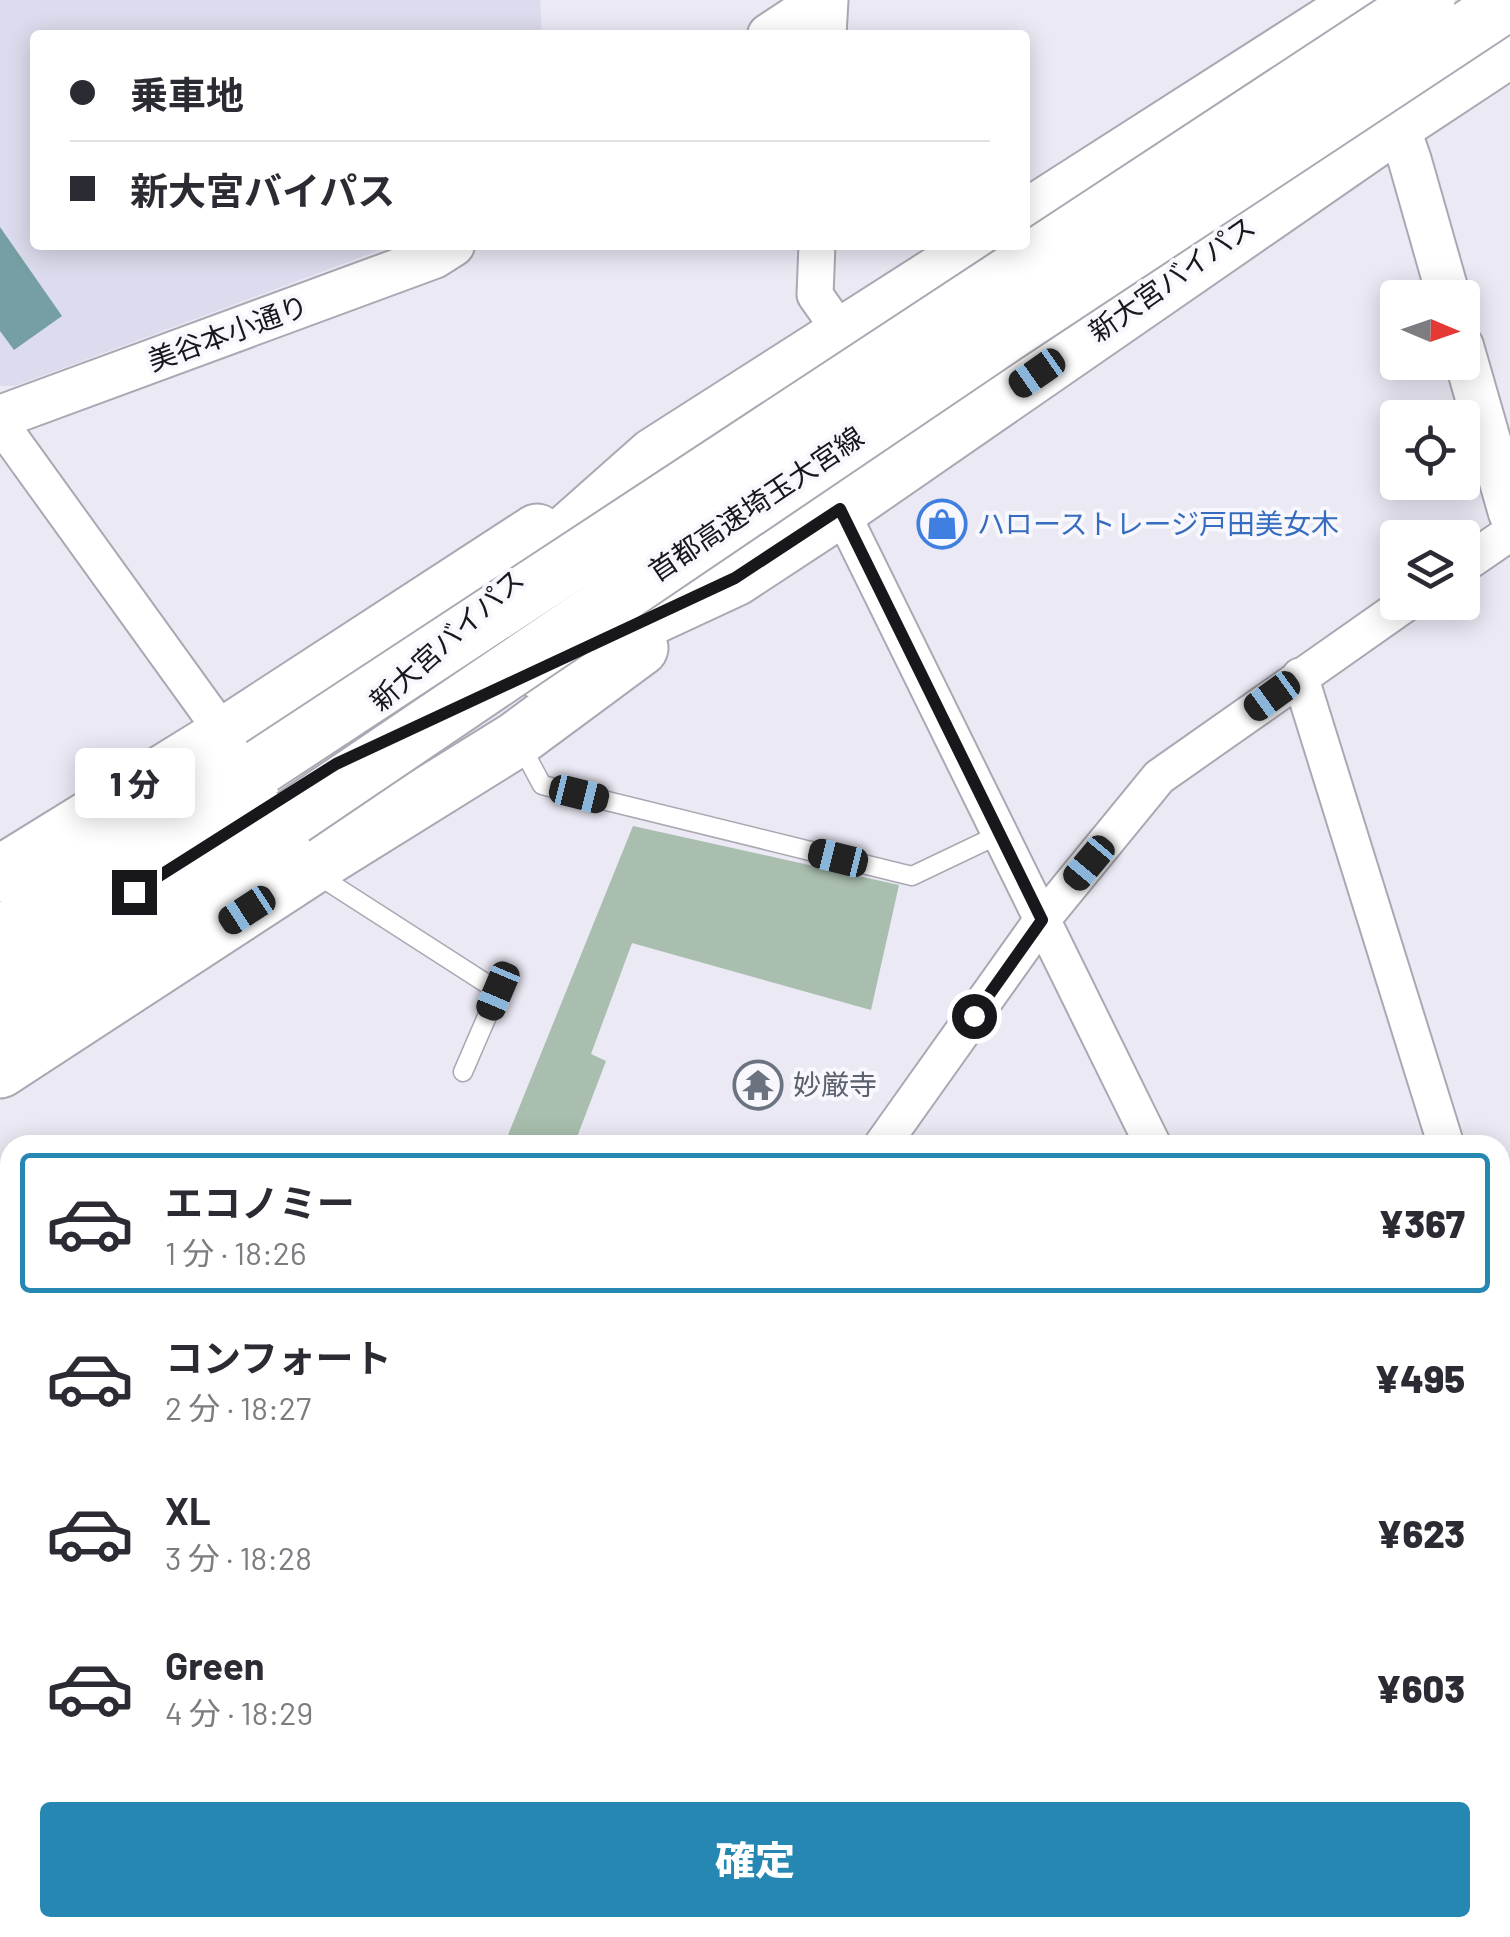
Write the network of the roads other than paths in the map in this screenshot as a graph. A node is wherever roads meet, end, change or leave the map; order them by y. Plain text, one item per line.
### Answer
1 (822, 0) edge
2 (830, 0) edge
3 (1427, 0) edge
4 (1510, 1) edge
5 (1359, 2) edge
6 (777, 30) edge
7 (828, 30) edge
8 (1510, 49) edge
9 (1398, 123) junction
10 (1030, 216) edge
11 (445, 250) edge
12 (818, 250) edge
13 (1444, 280) edge
14 (990, 291) edge
15 (844, 335) junction
16 (1472, 380) edge
17 (0, 420) edge
18 (654, 456) junction
19 (840, 509) junction
20 (1510, 513) edge
21 (1510, 533) edge
22 (1480, 554) edge
23 (735, 578) junction
24 (1382, 620) edge
25 (1300, 676) junction
26 (225, 736) junction
27 (517, 739) junction
28 (1000, 834) junction
29 (308, 869) junction
30 (0, 874) edge
31 (0, 902) edge
32 (1042, 920) junction
33 (0, 936) edge
34 (0, 957) edge
35 (0, 978) edge
36 (0, 1004) edge
37 (0, 1034) edge
38 (0, 1070) edge
39 (463, 1072) dead end
40 (889, 1135) edge
41 (1148, 1135) edge
42 (1443, 1135) edge

1 - 6 street
2 - 7 street
3 - 14 highway, 首都高速埼玉大宮線, bridge
4 - 14 highway, 首都高速埼玉大宮線, bridge
5 - 9 street
5 - 10 highway
8 - 9 highway, 新大宮バイパス
9 - 13 street
9 - 19 highway, 新大宮バイパス
11 - 17 street, 美谷本小通り
12 - 15 street
14 - 15 highway, 新大宮バイパス
14 - 31 highway, bridge
14 - 33 highway, 首都高速埼玉大宮線, bridge
14 - 36 highway, 首都高速埼玉大宮線, bridge
14 - 37 highway, bridge
15 - 18 highway, 新大宮バイパス
16 - 20 street
17 - 26 street
18 - 26 highway
18 - 34 highway, 新大宮バイパス
19 - 23 highway, 新大宮バイパス
19 - 28 street
21 - 22 street
23 - 27 highway
23 - 35 highway, 新大宮バイパス
24 - 25 street
25 - 32 street
25 - 42 street
26 - 30 highway
27 - 28 lane
27 - 29 highway
28 - 32 street
29 - 38 highway
29 - 39 lane
32 - 40 street
32 - 41 street

